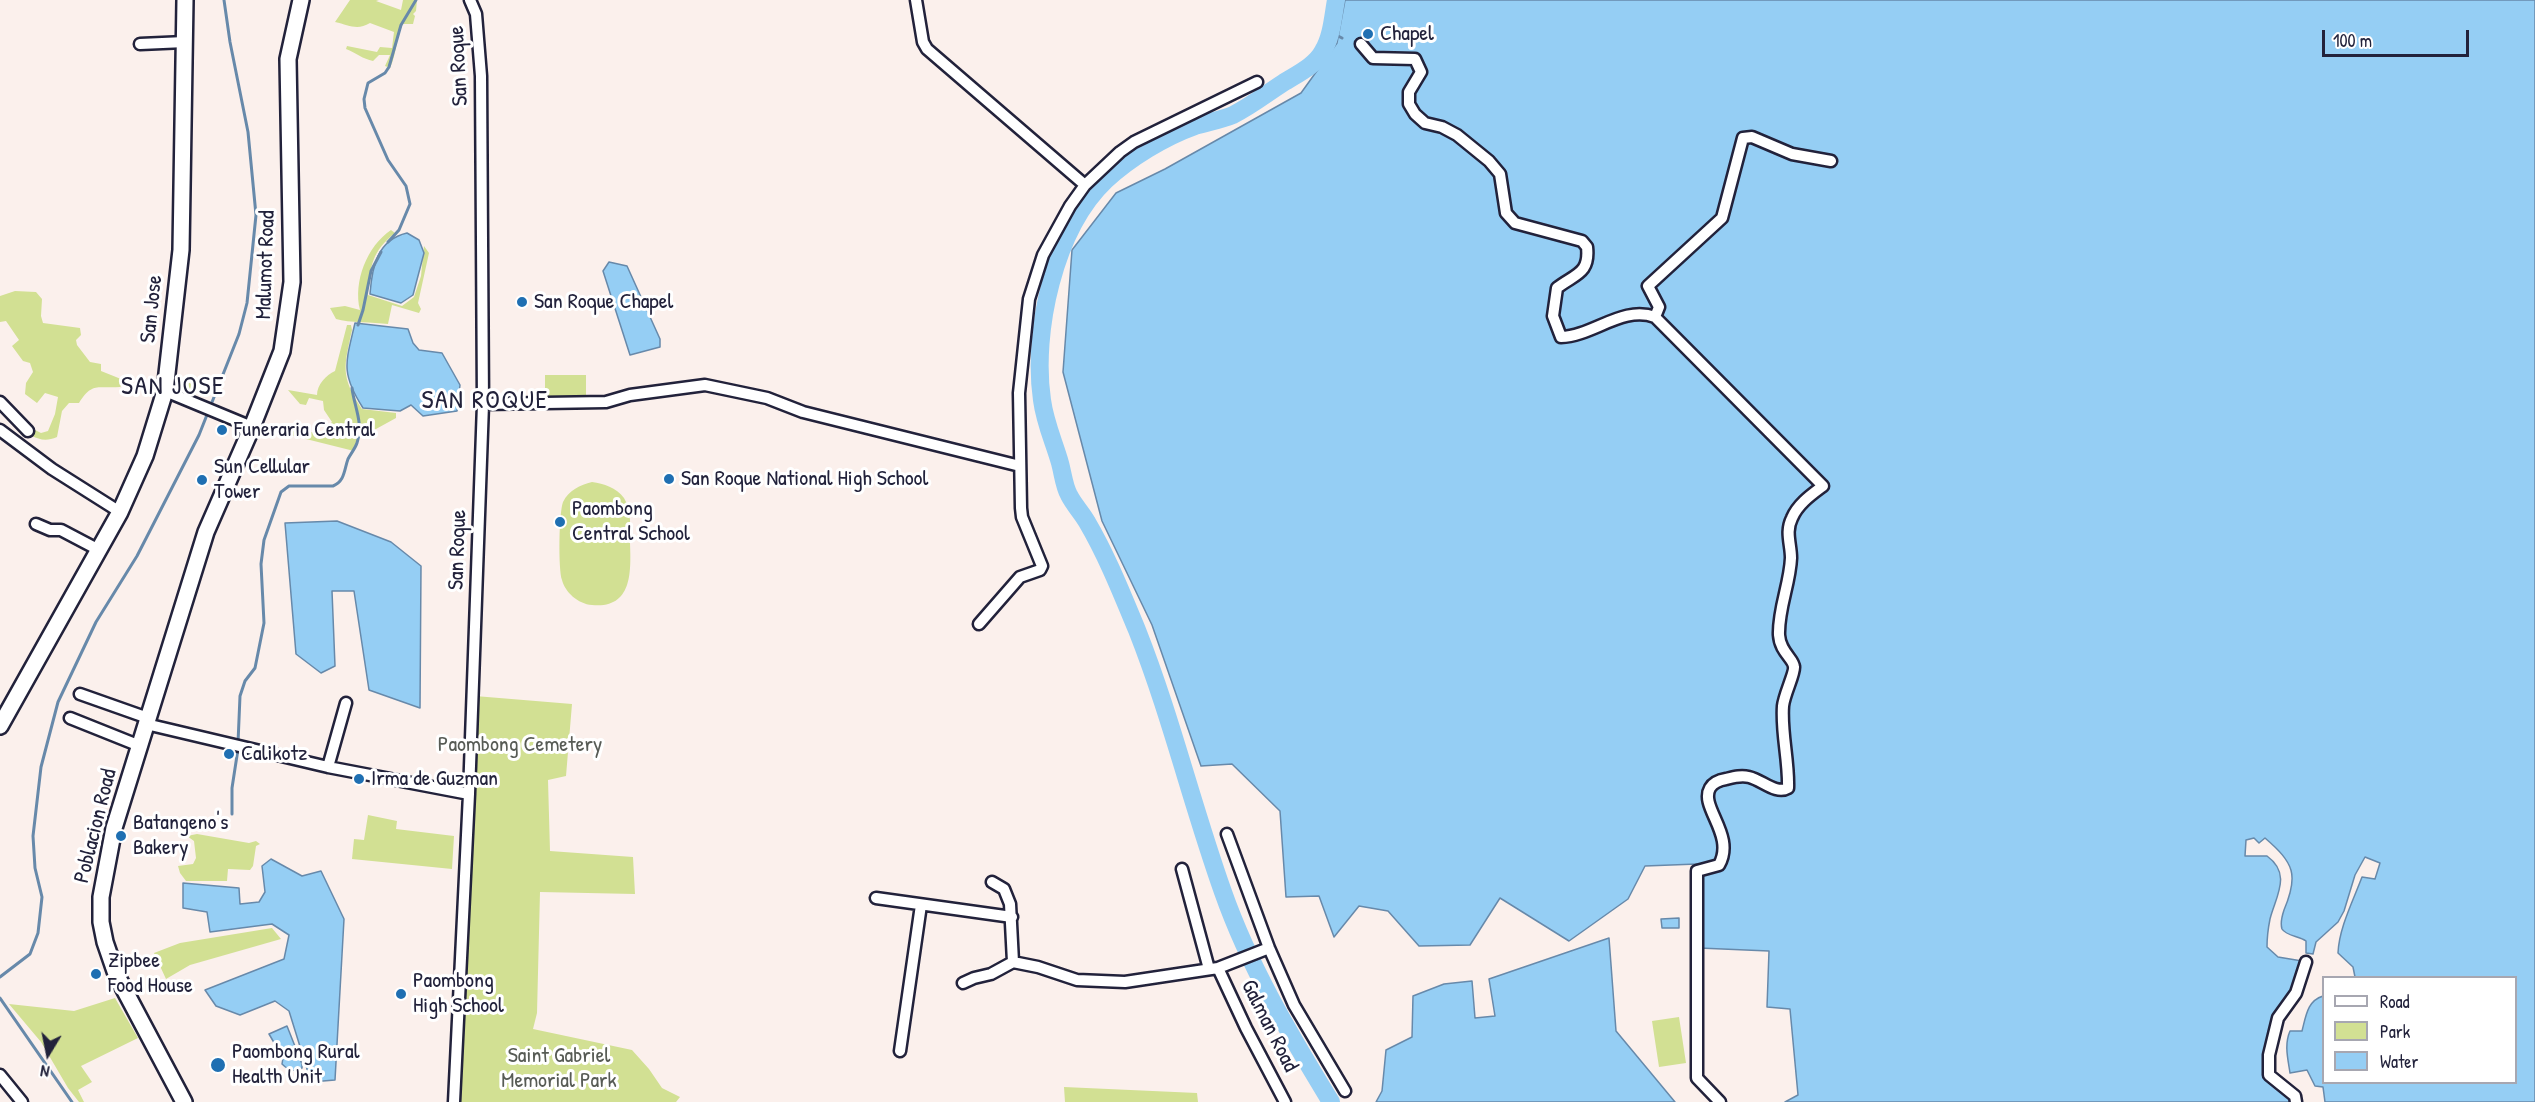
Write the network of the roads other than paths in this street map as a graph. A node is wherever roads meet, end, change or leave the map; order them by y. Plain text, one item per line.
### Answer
1 (185, 0) edge
2 (301, 0) edge
3 (470, 0) edge
4 (916, 0) edge
5 (185, 42) junction
6 (140, 44) dead end
7 (1361, 45) dead end
8 (1257, 82) dead end
9 (1831, 160) dead end
10 (1085, 184) junction
11 (1654, 317) junction
12 (165, 391) junction
13 (0, 402) edge
14 (483, 404) junction
15 (252, 427) junction
16 (0, 430) edge
17 (28, 431) dead end
18 (1020, 466) junction
19 (120, 512) junction
20 (36, 524) dead end
21 (99, 550) junction
22 (979, 624) dead end
23 (80, 694) dead end
24 (346, 703) dead end
25 (70, 717) dead end
26 (147, 721) junction
27 (0, 726) edge
28 (140, 746) junction
29 (328, 767) junction
30 (469, 794) junction
31 (1227, 834) dead end
32 (1182, 869) dead end
33 (992, 882) dead end
34 (876, 898) dead end
35 (921, 905) junction
36 (1012, 917) junction
37 (1264, 950) junction
38 (1013, 962) junction
39 (2306, 962) dead end
40 (1213, 968) junction
41 (963, 983) dead end
42 (900, 1051) dead end
43 (0, 1076) edge
44 (1345, 1091) dead end
45 (22, 1102) edge
46 (184, 1102) edge
47 (454, 1102) edge
48 (1285, 1102) edge
49 (1720, 1102) edge
50 (2296, 1102) edge

1 - 5 street, San Jose
2 - 15 street, Malumot Road
3 - 14 street, San Roque
4 - 10 street
5 - 6 street
5 - 12 street, San Jose
7 - 11 street
8 - 10 street
9 - 11 street
10 - 18 street
11 - 49 street
12 - 15 street
12 - 19 street, San Jose
13 - 17 street
14 - 18 street
14 - 30 street, San Roque
15 - 26 street, Malumot Road
16 - 19 street
18 - 22 street
19 - 21 street, San Jose
20 - 21 street
21 - 27 street, San Jose
23 - 26 street
24 - 29 street
25 - 28 street
26 - 28 street, Poblacion Road
26 - 29 street
28 - 46 street, Poblacion Road
29 - 30 street
30 - 47 street, San Roque
31 - 37 street
32 - 40 street, Galman Road
33 - 36 street
34 - 35 street
35 - 36 street
35 - 42 street
36 - 38 street
37 - 40 street
37 - 44 street
38 - 40 street
38 - 41 street
39 - 50 street
40 - 48 street, Galman Road
43 - 45 street

